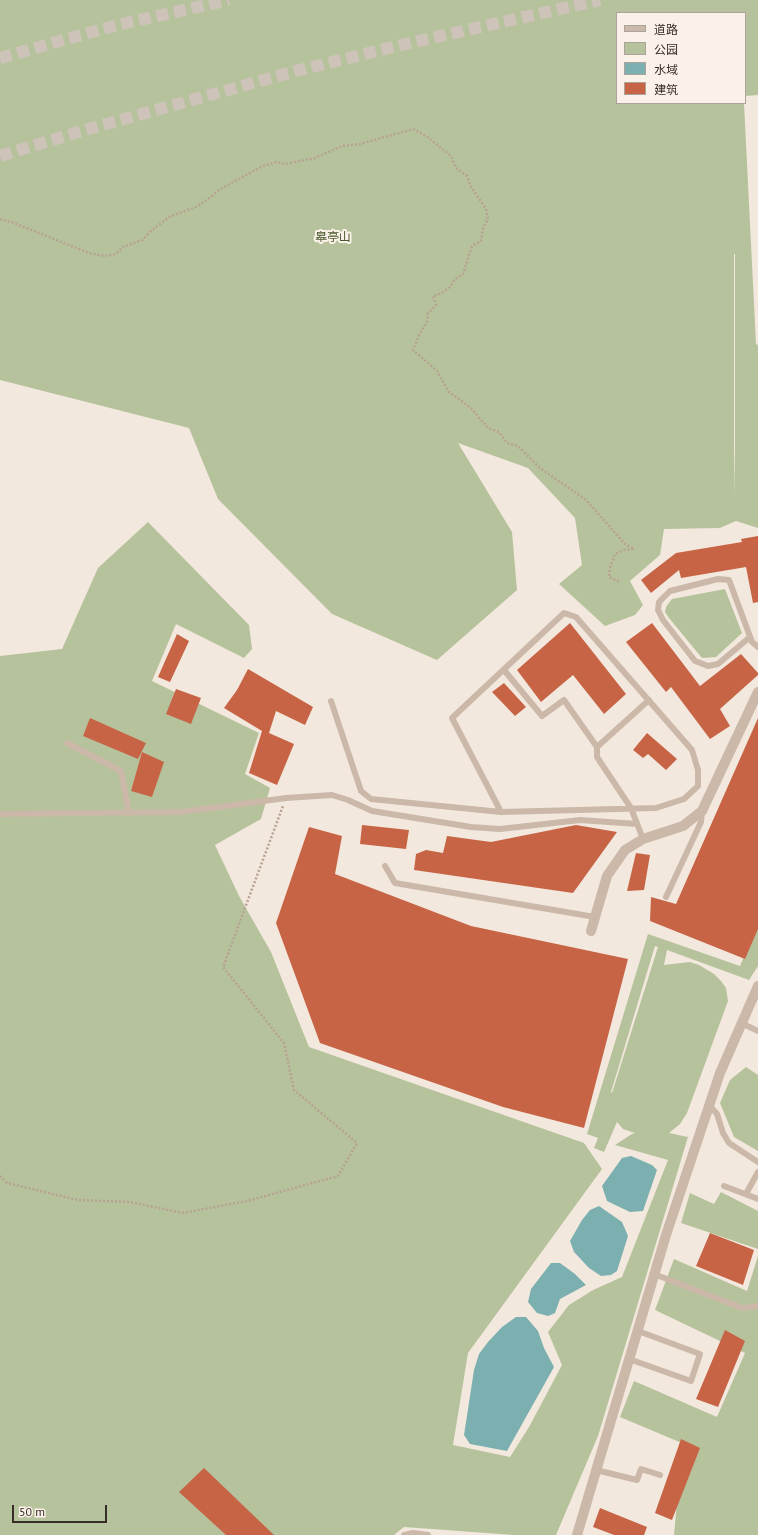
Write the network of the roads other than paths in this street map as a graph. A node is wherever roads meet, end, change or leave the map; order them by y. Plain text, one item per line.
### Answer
1 (750, 636) junction
2 (758, 647) edge
3 (504, 670) junction
4 (758, 692) edge
5 (649, 700) junction
6 (332, 701) dead end
7 (67, 743) dead end
8 (597, 746) junction
9 (631, 808) junction
10 (702, 811) junction
11 (502, 812) junction
12 (129, 813) junction
13 (0, 814) edge
14 (637, 824) junction
15 (643, 839) junction
16 (386, 866) dead end
17 (666, 897) dead end
18 (595, 917) junction
19 (591, 931) dead end
20 (758, 986) edge
21 (741, 1023) junction
22 (758, 1031) edge
23 (709, 1105) junction
24 (758, 1162) edge
25 (758, 1172) edge
26 (724, 1186) dead end
27 (746, 1194) junction
28 (758, 1199) edge
29 (654, 1274) junction
30 (758, 1306) edge
31 (638, 1331) junction
32 (629, 1359) junction
33 (596, 1470) junction
34 (660, 1475) dead end
35 (404, 1535) edge
36 (428, 1535) edge
37 (577, 1535) edge

1 - 1 lane
1 - 2 lane
3 - 5 lane
3 - 8 lane
3 - 11 lane
4 - 10 street
5 - 8 lane
5 - 9 lane
6 - 11 lane
7 - 12 lane
8 - 9 lane
9 - 11 lane
9 - 14 lane
10 - 15 street
10 - 17 lane
12 - 13 lane
12 - 14 lane
14 - 15 lane
15 - 18 street
16 - 18 lane
18 - 19 street
20 - 21 street
21 - 22 lane
21 - 23 street
23 - 24 lane
23 - 29 street
25 - 27 lane
26 - 27 lane
27 - 28 lane
29 - 30 lane
29 - 31 street
31 - 32 street
31 - 32 lane
32 - 33 street
33 - 34 lane
33 - 37 street
35 - 36 lane

